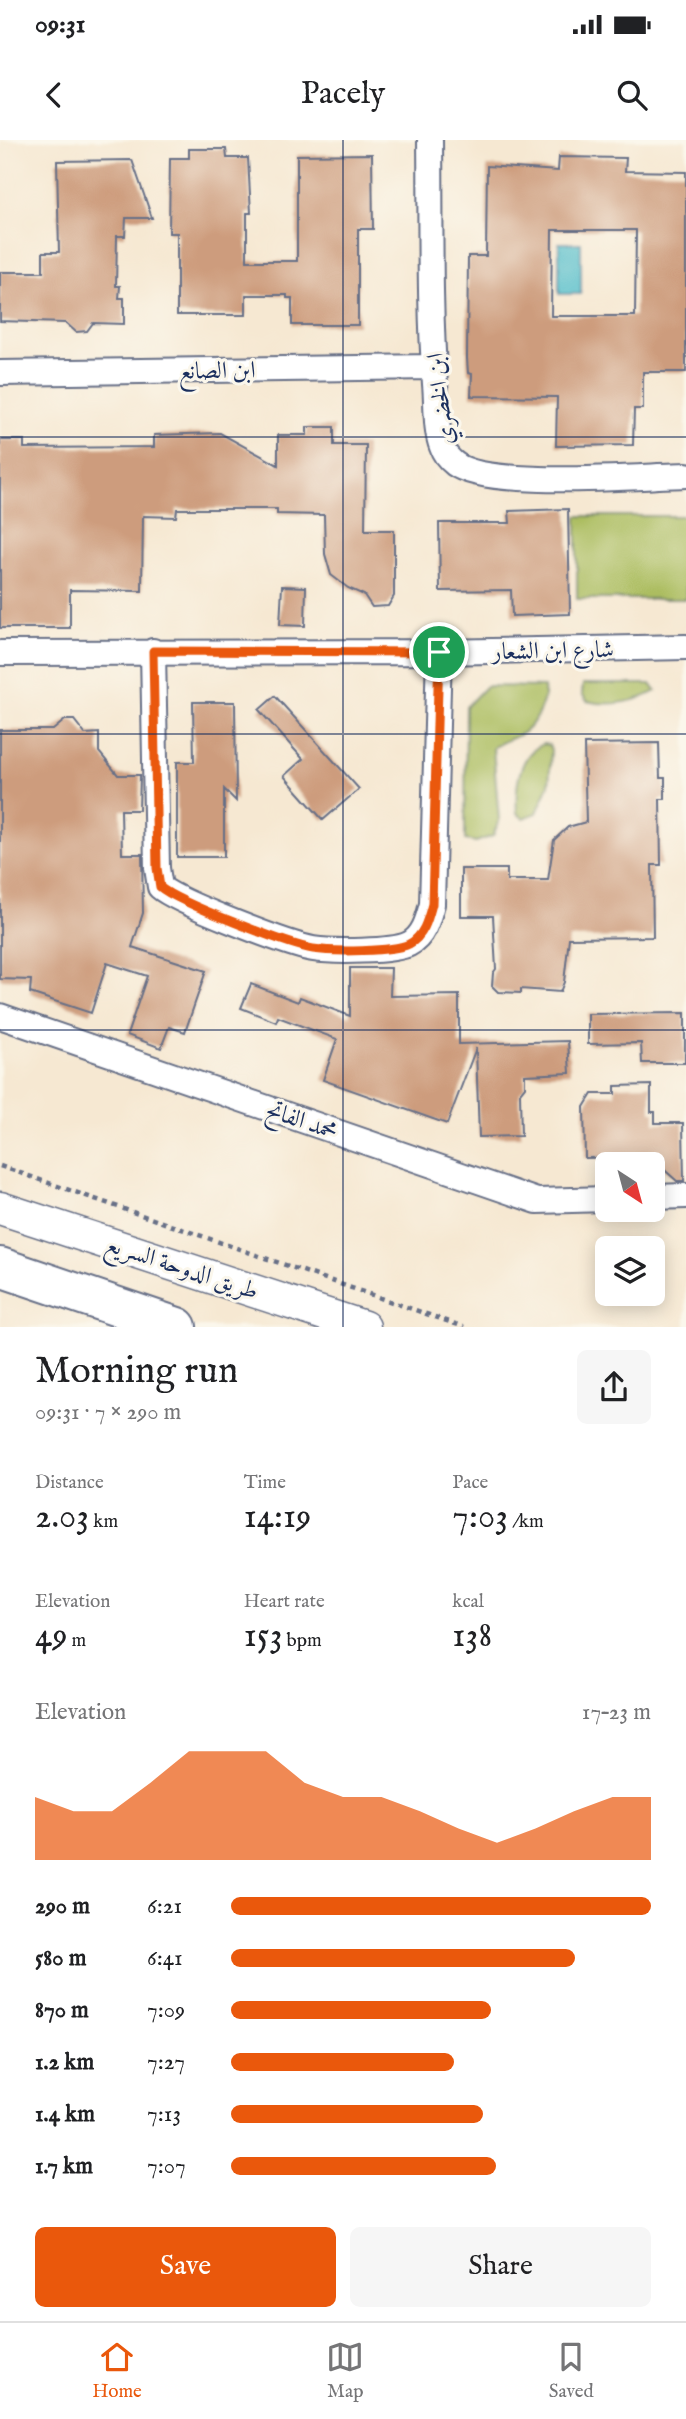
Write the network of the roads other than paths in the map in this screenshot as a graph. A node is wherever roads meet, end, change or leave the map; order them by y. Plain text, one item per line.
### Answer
1 (430, 140) edge
2 (434, 367) junction
3 (0, 373) edge
4 (686, 475) edge
5 (686, 647) edge
6 (153, 651) junction
7 (439, 652) junction
8 (0, 653) edge
9 (0, 1016) edge
10 (686, 1196) edge
11 (665, 1197) edge
12 (595, 1199) edge
13 (0, 1208) edge
14 (0, 1267) edge
15 (177, 1327) edge
16 (364, 1327) edge

1 - 2 street, ابن الخضري
2 - 3 street, ابن الصانع
2 - 4 street, ابن الخضري
5 - 7 street, شارع ابن الشعار
6 - 7 street, شارع ابن الشعار
6 - 7 street
6 - 8 street, شارع ابن الشعار
9 - 12 street, محمد الفاتح
10 - 11 street
13 - 16 street, طريق الدوحة السريع
14 - 15 highway

